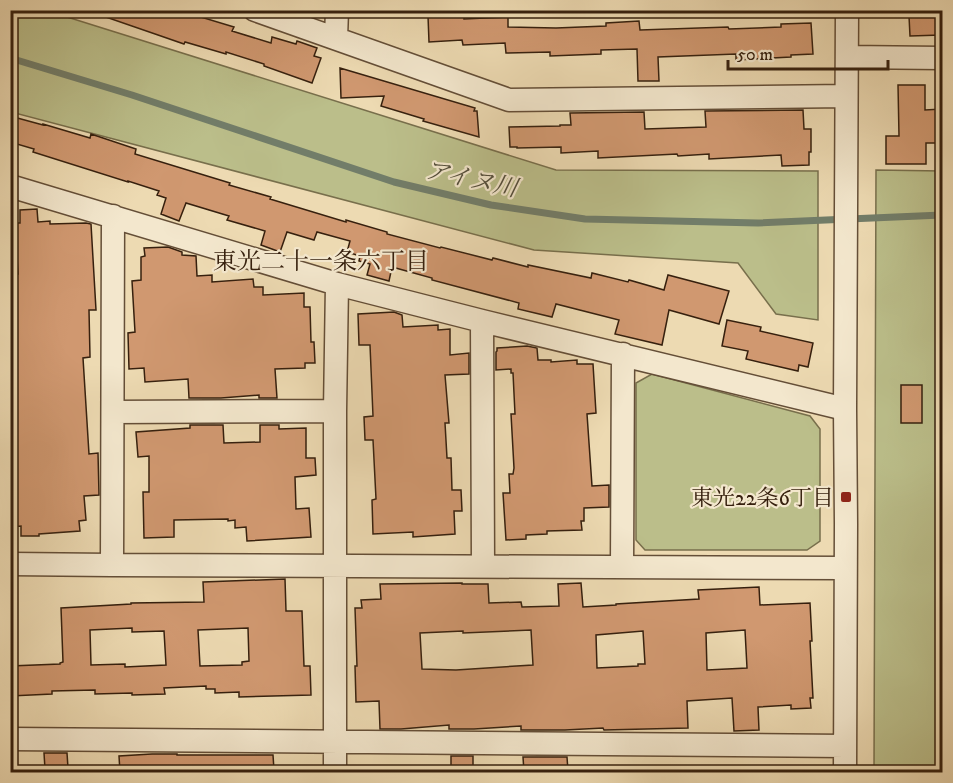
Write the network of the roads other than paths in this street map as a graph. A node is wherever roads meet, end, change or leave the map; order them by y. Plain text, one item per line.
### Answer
1 (255, 10) edge
2 (337, 10) edge
3 (847, 10) edge
4 (336, 38) junction
5 (847, 57) junction
6 (942, 58) edge
7 (846, 96) junction
8 (10, 186) edge
9 (113, 216) junction
10 (337, 284) junction
11 (482, 321) junction
12 (623, 354) junction
13 (845, 410) junction
14 (335, 411) junction
15 (113, 412) junction
16 (10, 564) edge
17 (112, 566) junction
18 (335, 566) junction
19 (483, 566) junction
20 (622, 567) junction
21 (845, 567) junction
22 (10, 739) edge
23 (335, 741) junction
24 (845, 746) junction
25 (334, 772) edge
26 (845, 772) edge

1 - 4 street
2 - 4 street
3 - 5 street
4 - 7 street
5 - 6 street
5 - 7 street
7 - 13 street
8 - 9 street
9 - 10 street
9 - 15 street
10 - 11 street
10 - 14 street
11 - 12 street
11 - 19 street
12 - 13 street
12 - 20 street
13 - 21 street
14 - 15 street
14 - 18 street
15 - 17 street
16 - 17 street
17 - 18 street
18 - 19 street
18 - 23 street
19 - 20 street
20 - 21 street
21 - 24 street
22 - 23 street
23 - 24 street
23 - 25 street
24 - 26 street

